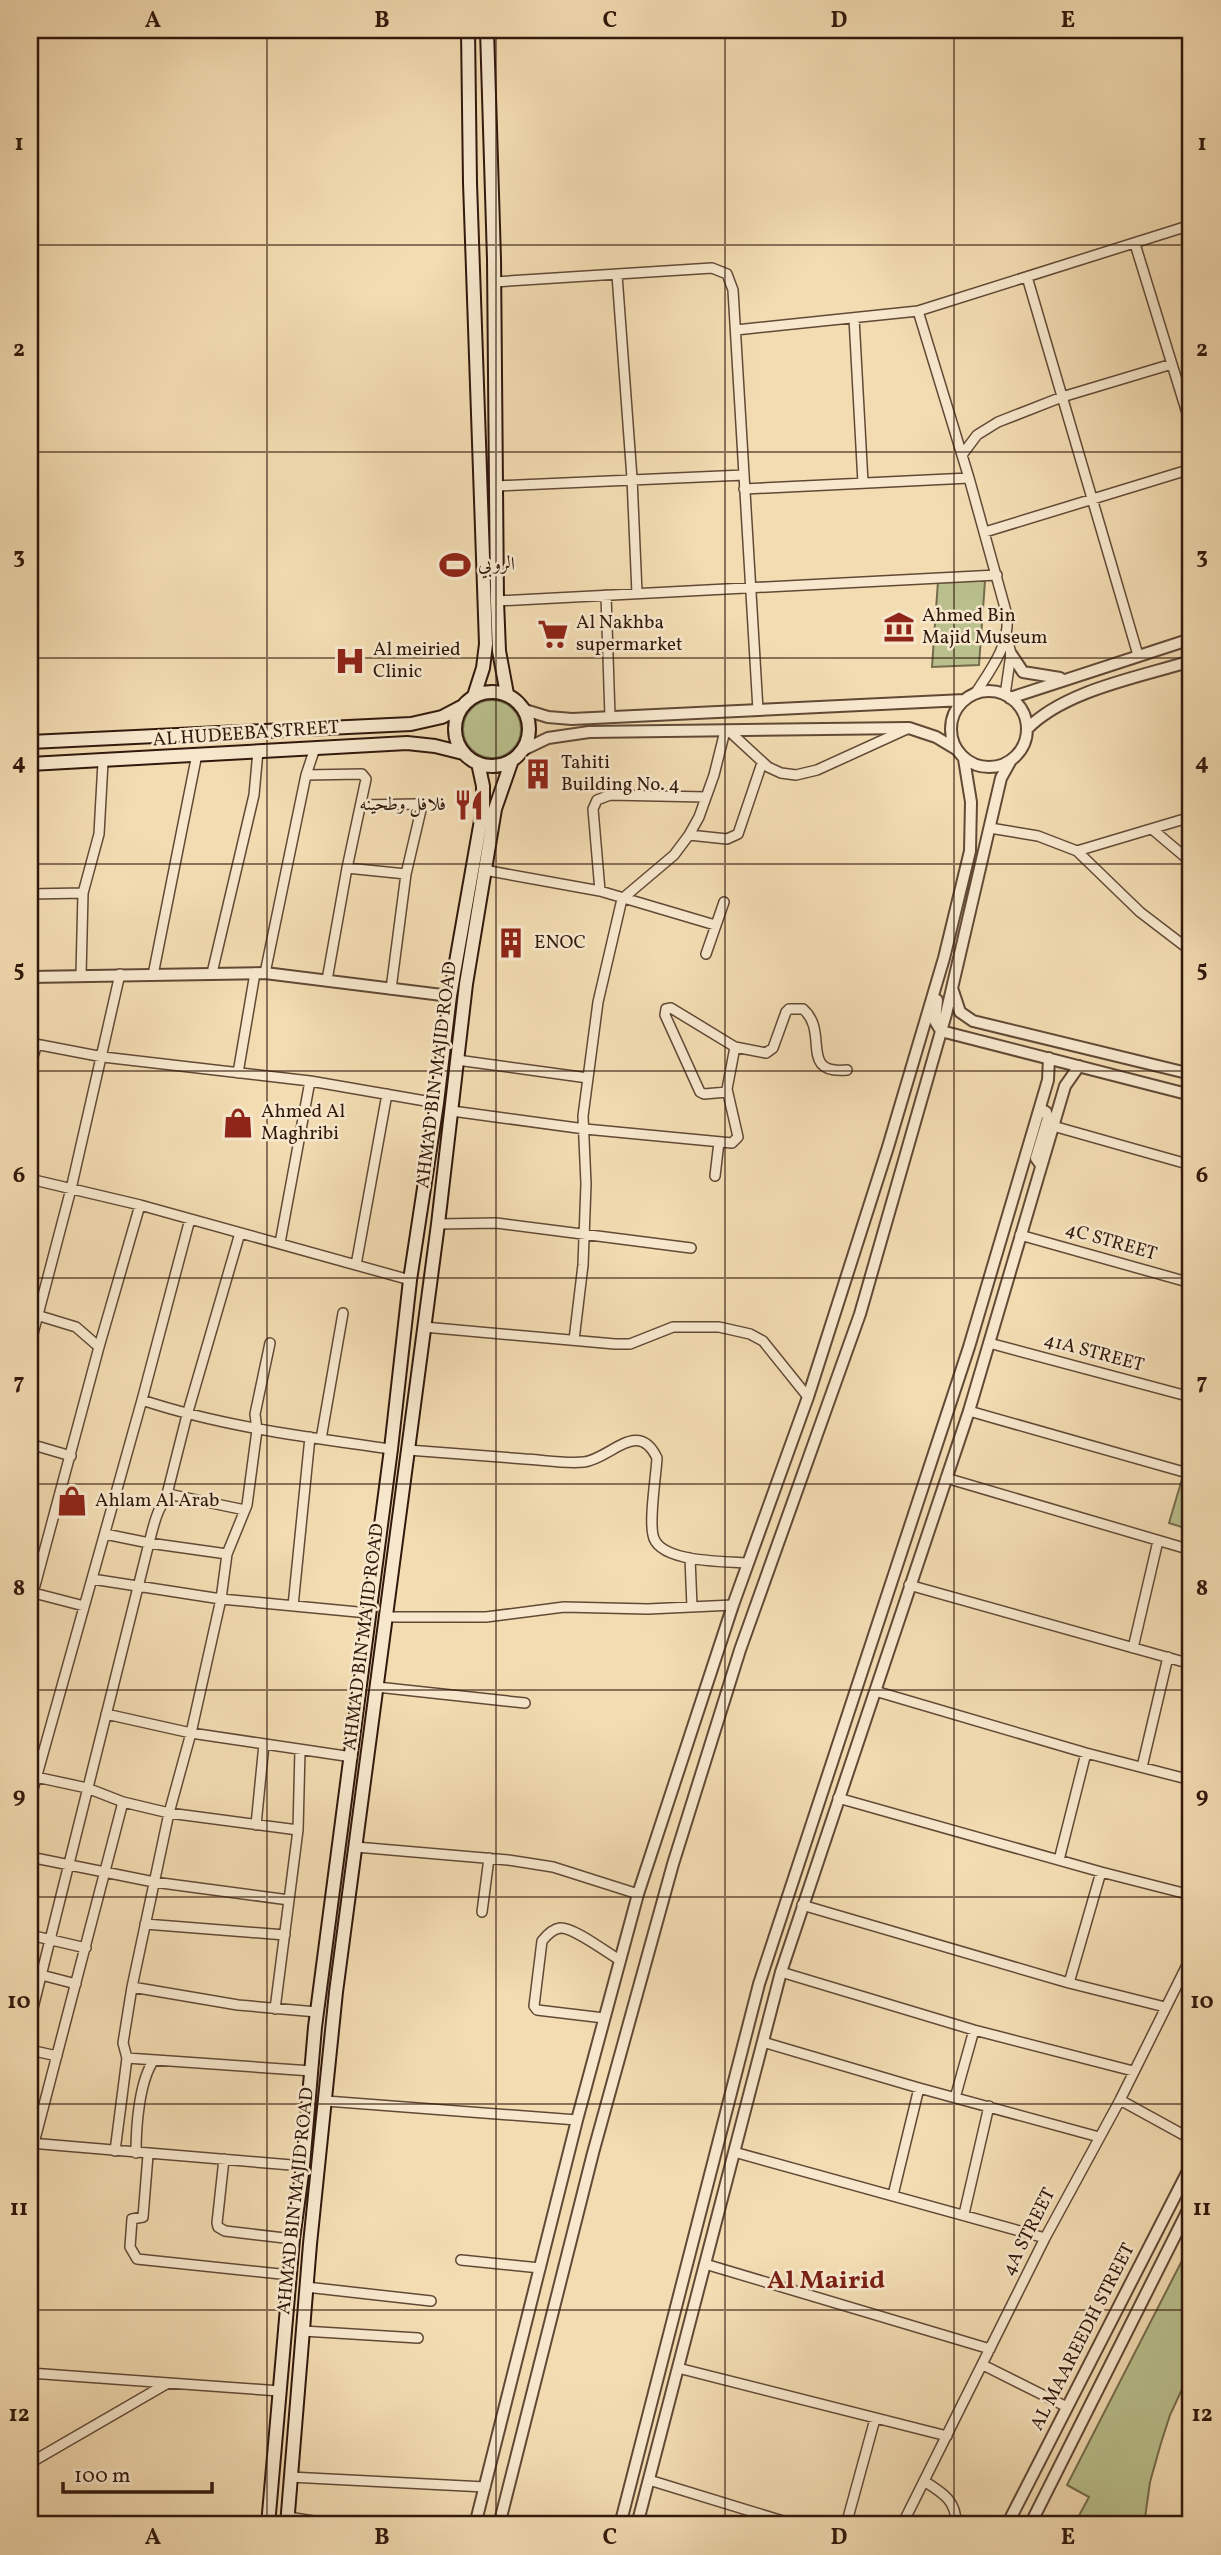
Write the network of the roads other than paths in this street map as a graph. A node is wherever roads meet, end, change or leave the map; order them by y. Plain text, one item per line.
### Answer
1 (468, 30) edge
2 (487, 30) edge
3 (1191, 225) edge
4 (1135, 244) junction
5 (617, 275) junction
6 (1027, 277) junction
7 (494, 282) junction
8 (918, 311) junction
9 (854, 318) junction
10 (736, 330) junction
11 (1172, 364) junction
12 (1062, 397) junction
13 (1191, 426) edge
14 (962, 455) junction
15 (1191, 469) edge
16 (744, 475) junction
17 (632, 478) junction
18 (970, 478) junction
19 (863, 483) junction
20 (496, 486) junction
21 (744, 489) junction
22 (1093, 499) junction
23 (985, 532) junction
24 (997, 575) junction
25 (751, 588) junction
26 (637, 593) junction
27 (606, 595) junction
28 (497, 601) junction
29 (1007, 637) junction
30 (1191, 639) edge
31 (1011, 653) junction
32 (1139, 655) junction
33 (1191, 661) edge
34 (1066, 678) junction
35 (507, 694) junction
36 (975, 694) junction
37 (474, 696) junction
38 (1007, 696) junction
39 (964, 700) junction
40 (461, 707) junction
41 (525, 710) junction
42 (758, 710) junction
43 (610, 717) junction
44 (909, 728) junction
45 (1027, 729) junction
46 (727, 731) junction
47 (30, 742) edge
48 (315, 748) junction
49 (956, 748) junction
50 (523, 750) junction
51 (258, 751) junction
52 (463, 753) junction
53 (197, 754) junction
54 (964, 759) junction
55 (512, 760) junction
56 (1011, 760) junction
57 (103, 762) junction
58 (478, 763) junction
59 (762, 763) junction
60 (30, 764) edge
61 (306, 775) junction
62 (706, 797) junction
63 (360, 805) junction
64 (1191, 817) edge
65 (990, 828) junction
66 (1152, 829) junction
67 (689, 835) junction
68 (1077, 851) junction
69 (1191, 862) edge
70 (347, 868) junction
71 (484, 870) junction
72 (406, 874) junction
73 (600, 891) junction
74 (83, 893) junction
75 (30, 894) edge
76 (622, 899) junction
77 (724, 902) dead end
78 (715, 925) junction
79 (1191, 951) edge
80 (706, 954) dead end
81 (944, 958) junction
82 (212, 973) junction
83 (260, 973) junction
84 (120, 974) junction
85 (81, 975) junction
86 (153, 975) junction
87 (30, 977) edge
88 (327, 980) junction
89 (391, 989) junction
90 (953, 989) junction
91 (450, 996) junction
92 (942, 1031) junction
93 (1053, 1041) junction
94 (33, 1044) edge
95 (996, 1045) junction
96 (735, 1047) junction
97 (103, 1057) junction
98 (1049, 1058) junction
99 (457, 1060) junction
100 (30, 1066) edge
101 (1079, 1066) junction
102 (847, 1070) dead end
103 (238, 1073) junction
104 (1191, 1074) edge
105 (588, 1078) junction
106 (310, 1081) junction
107 (727, 1092) junction
108 (1191, 1093) edge
109 (387, 1094) junction
110 (437, 1103) junction
111 (1040, 1109) junction
112 (452, 1111) junction
113 (1053, 1126) junction
114 (585, 1129) junction
115 (719, 1142) junction
116 (1041, 1165) junction
117 (1191, 1165) edge
118 (715, 1176) dead end
119 (30, 1180) edge
120 (71, 1189) junction
121 (140, 1205) junction
122 (190, 1219) junction
123 (438, 1224) junction
124 (240, 1233) junction
125 (1020, 1235) junction
126 (584, 1236) junction
127 (280, 1243) junction
128 (691, 1248) dead end
129 (356, 1265) junction
130 (410, 1280) junction
131 (1191, 1283) edge
132 (343, 1312) dead end
133 (34, 1314) edge
134 (424, 1327) junction
135 (574, 1340) junction
136 (270, 1343) dead end
137 (989, 1343) junction
138 (30, 1345) edge
139 (99, 1347) junction
140 (808, 1397) junction
141 (1191, 1397) edge
142 (142, 1400) junction
143 (969, 1411) junction
144 (187, 1415) junction
145 (257, 1430) junction
146 (310, 1437) junction
147 (321, 1439) junction
148 (30, 1444) edge
149 (391, 1449) junction
150 (408, 1450) junction
151 (71, 1456) junction
152 (1191, 1474) edge
153 (946, 1478) junction
154 (166, 1497) junction
155 (245, 1510) junction
156 (105, 1534) junction
157 (1158, 1541) junction
158 (149, 1543) junction
159 (1191, 1550) edge
160 (227, 1554) junction
161 (690, 1558) junction
162 (747, 1563) junction
163 (92, 1579) junction
164 (909, 1585) junction
165 (139, 1588) junction
166 (32, 1592) edge
167 (221, 1599) junction
168 (733, 1605) junction
169 (84, 1606) junction
170 (293, 1606) junction
171 (692, 1607) junction
172 (368, 1612) junction
173 (386, 1617) junction
174 (1133, 1648) junction
175 (1168, 1657) junction
176 (1191, 1664) edge
177 (377, 1687) junction
178 (875, 1691) junction
179 (525, 1703) dead end
180 (106, 1714) junction
181 (191, 1733) junction
182 (264, 1744) junction
183 (300, 1750) junction
184 (1086, 1753) junction
185 (352, 1757) junction
186 (1142, 1767) junction
187 (36, 1777) junction
188 (1191, 1780) edge
189 (87, 1788) junction
190 (838, 1798) junction
191 (30, 1800) edge
192 (123, 1802) junction
193 (169, 1813) junction
194 (256, 1825) junction
195 (298, 1830) junction
196 (356, 1847) junction
197 (30, 1857) edge
198 (489, 1858) junction
199 (1059, 1860) junction
200 (67, 1864) junction
201 (1101, 1872) junction
202 (106, 1873) junction
203 (154, 1882) junction
204 (638, 1894) junction
205 (1191, 1895) edge
206 (289, 1900) junction
207 (802, 1905) junction
208 (482, 1912) dead end
209 (145, 1924) junction
210 (30, 1935) edge
211 (285, 1935) junction
212 (49, 1940) junction
213 (86, 1948) junction
214 (1191, 1956) edge
215 (620, 1960) junction
216 (30, 1972) edge
217 (780, 1972) junction
218 (41, 1975) junction
219 (1069, 1983) junction
220 (76, 1984) junction
221 (132, 1987) junction
222 (1165, 2007) junction
223 (275, 2008) junction
224 (317, 2012) junction
225 (604, 2018) junction
226 (30, 2020) edge
227 (974, 2030) junction
228 (763, 2042) junction
229 (30, 2050) edge
230 (57, 2056) junction
231 (127, 2058) junction
232 (154, 2060) junction
233 (312, 2071) junction
234 (1133, 2071) junction
235 (919, 2088) junction
236 (955, 2098) junction
237 (1120, 2100) junction
238 (326, 2101) junction
239 (989, 2106) junction
240 (577, 2120) junction
241 (1099, 2137) junction
242 (1191, 2139) edge
243 (32, 2143) edge
244 (115, 2151) junction
245 (734, 2152) junction
246 (136, 2153) junction
247 (148, 2155) junction
248 (224, 2159) junction
249 (1191, 2165) edge
250 (303, 2166) junction
251 (893, 2195) junction
252 (1191, 2204) edge
253 (964, 2214) junction
254 (1045, 2238) junction
255 (293, 2239) junction
256 (461, 2260) dead end
257 (705, 2263) junction
258 (540, 2268) junction
259 (290, 2275) junction
260 (306, 2287) junction
261 (431, 2301) dead end
262 (303, 2331) junction
263 (418, 2338) dead end
264 (990, 2348) junction
265 (983, 2365) junction
266 (678, 2368) junction
267 (30, 2373) edge
268 (170, 2382) junction
269 (280, 2391) junction
270 (1067, 2407) junction
271 (875, 2419) junction
272 (947, 2436) junction
273 (30, 2462) edge
274 (290, 2477) junction
275 (649, 2480) junction
276 (924, 2481) junction
277 (485, 2487) junction
278 (287, 2521) edge
279 (476, 2522) edge
280 (268, 2525) edge
281 (339, 2525) edge
282 (499, 2525) edge
283 (620, 2525) edge
284 (637, 2525) edge
285 (796, 2525) edge
286 (846, 2525) edge
287 (902, 2525) edge
288 (956, 2525) edge
289 (1007, 2525) edge
290 (1030, 2525) edge

1 - 37 main road
2 - 7 main road
3 - 4 street
4 - 6 street
4 - 11 street
5 - 7 street
5 - 10 street
5 - 17 street
6 - 8 street
6 - 12 street
7 - 20 main road
8 - 9 street
8 - 14 street
9 - 10 street
9 - 19 street
10 - 16 street
11 - 12 street
11 - 13 street
12 - 14 street
12 - 22 street
14 - 18 street
15 - 22 street
16 - 17 street
16 - 21 street
17 - 20 street
17 - 26 street
18 - 19 street
18 - 23 street
19 - 21 street
20 - 28 main road
21 - 25 street
22 - 23 street
22 - 32 street
23 - 24 street
24 - 25 street
24 - 29 street
25 - 26 street
25 - 42 street
26 - 27 street
27 - 28 street
27 - 43 street
28 - 35 main road
29 - 31 street
29 - 36 street
30 - 32 street
31 - 34 street
31 - 38 street
32 - 34 street
33 - 45 street
34 - 38 street
35 - 37 main road
35 - 41 main road
36 - 38 street
36 - 39 street
37 - 40 main road
38 - 45 street
39 - 42 street
39 - 49 street
40 - 47 main road, AL HUDEEBA STREET
40 - 52 main road
41 - 43 street
41 - 50 main road
42 - 43 street
44 - 46 street
44 - 49 street
44 - 59 street
45 - 56 street
46 - 50 street
46 - 59 street
46 - 62 street
48 - 51 main road, AL HUDEEBA STREET
48 - 52 main road, AL HUDEEBA STREET
48 - 61 street
49 - 54 street
50 - 55 main road
51 - 53 main road, AL HUDEEBA STREET
51 - 82 street
52 - 58 main road
53 - 57 main road, AL HUDEEBA STREET
53 - 86 street
54 - 56 street
54 - 81 street
55 - 58 main road
55 - 71 main road, AHMAD BIN MAJID ROAD
56 - 65 street
57 - 60 main road, AL HUDEEBA STREET
57 - 74 street
58 - 91 main road, AHMAD BIN MAJID ROAD
59 - 67 street
61 - 63 street
61 - 83 street
62 - 67 street
62 - 73 street
63 - 70 street
63 - 72 street
64 - 66 street
65 - 68 street
65 - 90 street
66 - 68 street
66 - 69 street
67 - 76 street
68 - 79 street
70 - 72 street
70 - 88 street
71 - 73 street
71 - 99 main road, AHMAD BIN MAJID ROAD
72 - 89 street
73 - 76 street
74 - 75 street
74 - 85 street
76 - 78 street
76 - 105 street
77 - 78 street
78 - 80 street
81 - 92 street
81 - 140 street
82 - 83 street
82 - 86 street
83 - 88 street
83 - 103 street
84 - 85 street
84 - 86 street
84 - 97 street
85 - 87 street
88 - 89 street
89 - 91 street
90 - 92 street
90 - 93 street
91 - 110 main road, AHMAD BIN MAJID ROAD
92 - 95 street
92 - 282 street
93 - 95 street
93 - 104 street
94 - 97 street
94 - 100 street
95 - 98 street
96 - 102 street
96 - 107 street
96 - 107 street
97 - 103 street
97 - 120 street
98 - 101 street
98 - 111 street
99 - 105 street
99 - 112 main road, AHMAD BIN MAJID ROAD
101 - 108 street
101 - 113 street
103 - 106 street
105 - 114 street
106 - 109 street
106 - 127 street
107 - 115 street
109 - 110 street
109 - 129 street
110 - 130 main road, AHMAD BIN MAJID ROAD
111 - 116 street
111 - 283 street
112 - 114 street
112 - 123 main road, AHMAD BIN MAJID ROAD
113 - 116 street
113 - 117 street
114 - 115 street
114 - 126 street
115 - 118 street
116 - 125 street
119 - 120 street
120 - 121 street
120 - 133 street
121 - 122 street
121 - 139 street
122 - 124 street
122 - 142 street
123 - 126 street
123 - 134 main road, AHMAD BIN MAJID ROAD
124 - 127 street
124 - 144 street
125 - 131 street, 4C STREET
125 - 137 street
126 - 128 street
126 - 135 street
127 - 129 street
129 - 130 street
130 - 149 main road, AHMAD BIN MAJID ROAD
132 - 147 street
133 - 138 street
133 - 139 street
134 - 135 street
134 - 150 main road, AHMAD BIN MAJID ROAD
135 - 140 street
136 - 145 street
137 - 141 street, 41A STREET
137 - 143 street
139 - 151 street
140 - 162 street
142 - 144 street
142 - 156 street
143 - 152 street
143 - 153 street
144 - 145 street
144 - 154 street
145 - 146 street
145 - 155 street
146 - 147 street
146 - 170 street
147 - 149 street
148 - 151 street
149 - 172 main road, AHMAD BIN MAJID ROAD
150 - 161 street
150 - 173 main road, AHMAD BIN MAJID ROAD
151 - 166 street
153 - 157 street
153 - 164 street
154 - 155 street
154 - 158 street
155 - 160 street
156 - 158 street
156 - 163 street
157 - 159 street
157 - 174 street
158 - 160 street
158 - 165 street
160 - 167 street
161 - 162 street
161 - 171 street
162 - 168 street
163 - 165 street
163 - 169 street
164 - 174 street
164 - 178 street
165 - 167 street
165 - 180 street
166 - 169 street
167 - 170 street
167 - 181 street
168 - 171 street
168 - 204 street
169 - 187 street
170 - 172 street
171 - 173 street
172 - 185 main road, AHMAD BIN MAJID ROAD
173 - 177 main road, AHMAD BIN MAJID ROAD
174 - 175 street
175 - 176 street
175 - 186 street
177 - 179 street
177 - 196 main road, AHMAD BIN MAJID ROAD
178 - 184 street
178 - 190 street
180 - 181 street
180 - 189 street
181 - 182 street
181 - 193 street
182 - 183 street
182 - 194 street
183 - 185 street
183 - 195 street
184 - 186 street
184 - 199 street
185 - 224 main road, AHMAD BIN MAJID ROAD
186 - 188 street
187 - 189 street
187 - 191 street
189 - 192 street
189 - 200 street
190 - 199 street
190 - 207 street
192 - 193 street
192 - 202 street
193 - 194 street
193 - 203 street
194 - 195 street
195 - 206 street
196 - 198 street
196 - 238 main road, AHMAD BIN MAJID ROAD
197 - 200 street
198 - 204 street
198 - 208 street
199 - 201 street
200 - 202 street
200 - 212 street
201 - 205 street
201 - 219 street
202 - 203 street
202 - 213 street
203 - 206 street
203 - 209 street
204 - 215 street
206 - 211 street
207 - 217 street
207 - 219 street
209 - 211 street
209 - 221 street
210 - 212 street
211 - 223 street
212 - 213 street
212 - 218 street
213 - 220 street
214 - 222 street, 4A STREET
215 - 225 street
215 - 225 street
216 - 218 street
217 - 227 street
217 - 228 street
218 - 220 street
218 - 226 street
219 - 222 street
220 - 230 street
221 - 223 street
221 - 231 street
222 - 234 street, 4A STREET
223 - 224 street
224 - 233 main road, AHMAD BIN MAJID ROAD
225 - 240 street
227 - 234 street
227 - 236 street
228 - 235 street
228 - 245 street
229 - 230 street
230 - 243 street
231 - 232 street
231 - 244 street
232 - 233 street
232 - 246 street
233 - 250 main road, AHMAD BIN MAJID ROAD
234 - 237 street, 4A STREET
235 - 236 street
235 - 251 street
236 - 239 street
237 - 241 street, 4A STREET
237 - 242 street
238 - 240 street
238 - 260 main road, AHMAD BIN MAJID ROAD
239 - 241 street
239 - 253 street
240 - 258 street
241 - 254 street, 4A STREET
243 - 244 street
244 - 246 street
245 - 251 street
245 - 257 street
246 - 247 street
247 - 248 street
247 - 259 street
248 - 250 street
248 - 255 street
249 - 270 street, AL MAAREEDH STREET
250 - 255 main road, AHMAD BIN MAJID ROAD
251 - 253 street
252 - 290 street, AL MAAREEDH STREET
253 - 254 street
254 - 264 street, 4A STREET
255 - 259 main road, AHMAD BIN MAJID ROAD
256 - 258 street
257 - 264 street
257 - 266 street
258 - 277 street
259 - 269 main road, AHMAD BIN MAJID ROAD
260 - 261 street
260 - 262 main road, AHMAD BIN MAJID ROAD
262 - 263 street
262 - 274 main road, AHMAD BIN MAJID ROAD
264 - 265 street, 4A STREET
265 - 270 street
265 - 272 street, 4A STREET
266 - 271 street
266 - 275 street
267 - 268 street
268 - 269 street
268 - 273 street
269 - 280 main road, AHMAD BIN MAJID ROAD
270 - 289 street, AL MAAREEDH STREET
271 - 272 street
271 - 286 street
272 - 276 street, 4A STREET
274 - 277 street
274 - 278 main road, AHMAD BIN MAJID ROAD
275 - 284 street
275 - 285 street
276 - 287 street, 4A STREET
276 - 288 street
277 - 279 street
278 - 281 street

